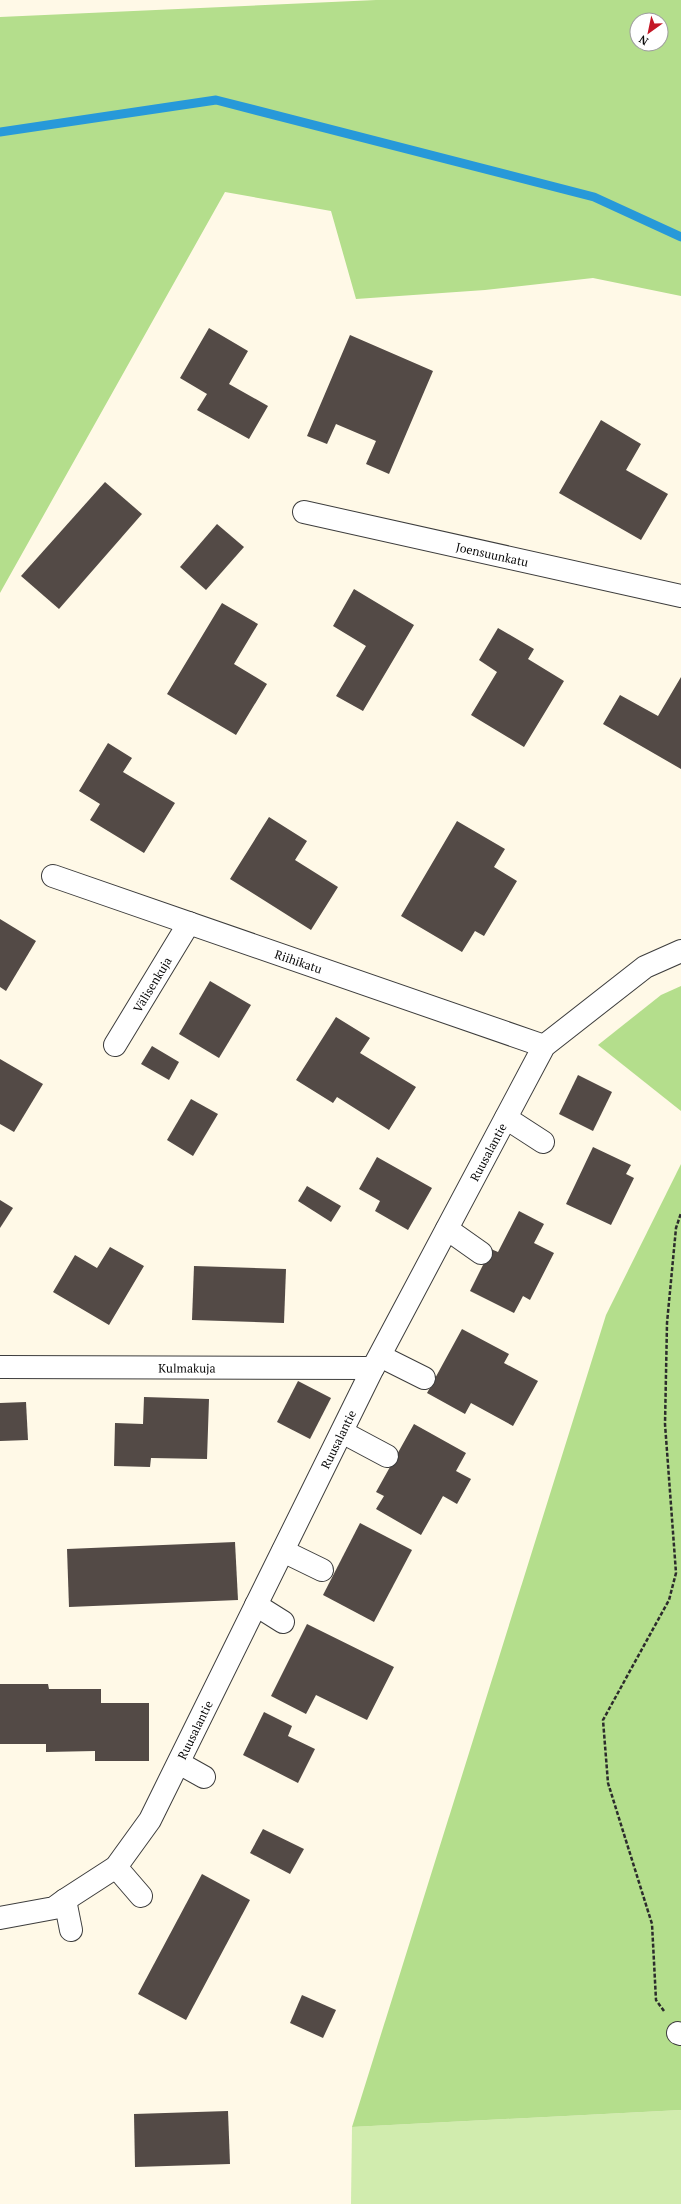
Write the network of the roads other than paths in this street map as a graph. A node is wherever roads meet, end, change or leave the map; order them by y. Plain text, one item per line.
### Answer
1 (304, 512) dead end
2 (681, 596) edge
3 (53, 876) dead end
4 (189, 923) junction
5 (681, 951) edge
6 (115, 1045) dead end
7 (544, 1046) junction
8 (506, 1118) junction
9 (543, 1142) dead end
10 (448, 1229) junction
11 (481, 1253) dead end
12 (377, 1362) junction
13 (0, 1367) edge
14 (424, 1378) dead end
15 (342, 1432) junction
16 (388, 1456) dead end
17 (283, 1551) junction
18 (322, 1570) dead end
19 (256, 1605) junction
20 (283, 1622) dead end
21 (179, 1762) junction
22 (204, 1777) dead end
23 (116, 1867) junction
24 (141, 1896) dead end
25 (65, 1900) junction
26 (0, 1918) edge
27 (70, 1930) dead end

1 - 2 street, Joensuunkatu
3 - 4 street, Riihikatu
4 - 6 street, Välisenkuja
4 - 7 street, Riihikatu
5 - 7 street, Ruusalantie
7 - 8 street, Ruusalantie
8 - 9 street
8 - 10 street, Ruusalantie
10 - 11 street
10 - 12 street, Ruusalantie
12 - 13 street, Kulmakuja
12 - 14 street
12 - 15 street, Ruusalantie
15 - 16 street
15 - 17 street, Ruusalantie
17 - 18 street
17 - 19 street, Ruusalantie
19 - 20 street
19 - 21 street, Ruusalantie
21 - 22 street
21 - 23 street, Ruusalantie
23 - 24 street
23 - 25 street, Ruusalantie
25 - 26 street, Ruusalantie
25 - 27 street

